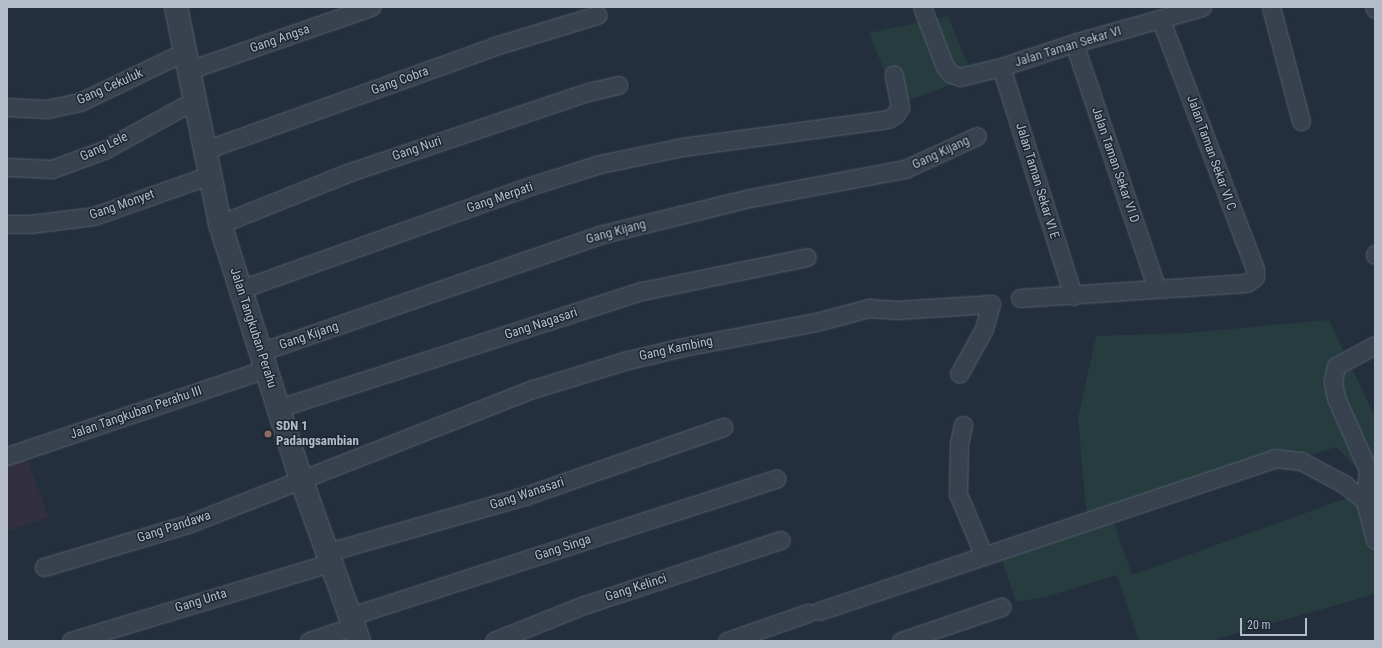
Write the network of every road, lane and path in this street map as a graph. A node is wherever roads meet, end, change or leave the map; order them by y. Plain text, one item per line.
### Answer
1 (176, 7) edge
2 (371, 7) edge
3 (922, 7) edge
4 (1202, 7) edge
5 (1271, 7) edge
6 (597, 15) dead end
7 (1161, 20) junction
8 (1074, 43) junction
9 (187, 61) junction
10 (1001, 67) junction
11 (894, 75) dead end
12 (618, 85) dead end
13 (195, 100) junction
14 (7, 107) edge
15 (1301, 121) dead end
16 (977, 136) dead end
17 (205, 150) junction
18 (7, 167) edge
19 (210, 175) junction
20 (7, 224) edge
21 (220, 224) junction
22 (807, 257) dead end
23 (1156, 287) junction
24 (240, 289) junction
25 (1073, 296) junction
26 (1020, 298) dead end
27 (1375, 345) edge
28 (263, 361) junction
29 (959, 374) dead end
30 (279, 408) junction
31 (963, 425) dead end
32 (723, 427) dead end
33 (7, 456) edge
34 (1371, 468) edge
35 (301, 479) junction
36 (776, 479) dead end
37 (1365, 500) junction
38 (781, 540) dead end
39 (1375, 540) edge
40 (984, 556) junction
41 (330, 557) junction
42 (44, 567) dead end
43 (1001, 607) dead end
44 (355, 628) edge
45 (71, 641) edge
46 (309, 641) edge
47 (494, 641) edge
48 (727, 641) edge
49 (901, 641) edge

1 - 9 street, Jalan Tangkuban Perahu
2 - 9 street, Gang Angsa
3 - 10 street, Jalan Taman Sekar VI
4 - 7 street, Jalan Taman Sekar VI
5 - 15 street
6 - 17 street, Gang Cobra
7 - 8 street, Jalan Taman Sekar VI
7 - 23 street, Jalan Taman Sekar VI C
8 - 10 street, Jalan Taman Sekar VI
8 - 23 street, Jalan Taman Sekar VI D
9 - 13 street, Jalan Tangkuban Perahu
9 - 14 street, Gang Cekuluk
10 - 25 street, Jalan Taman Sekar VI E
11 - 24 street, Gang Merpati
12 - 21 street, Gang Nuri
13 - 17 street, Jalan Tangkuban Perahu
13 - 18 street, Gang Lele
16 - 28 street, Gang Kijang
17 - 19 street, Jalan Tangkuban Perahu
19 - 20 street, Gang Monyet
19 - 21 street, Jalan Tangkuban Perahu
21 - 24 street, Jalan Tangkuban Perahu
22 - 30 street, Gang Nagasari
23 - 25 street
24 - 28 street, Jalan Tangkuban Perahu
25 - 26 street
27 - 34 street
28 - 30 street, Jalan Tangkuban Perahu
28 - 33 street, Jalan Tangkuban Perahu III
29 - 35 street, Gang Kambing
30 - 35 street, Jalan Tangkuban Perahu
31 - 40 street
32 - 41 street, Gang Wanasari
34 - 37 street
35 - 41 street, Jalan Tangkuban Perahu
35 - 42 street, Gang Pandawa
36 - 44 street, Gang Singa
37 - 39 street
37 - 40 street
38 - 47 street, Gang Kelinci
40 - 48 street
41 - 44 street, Jalan Tangkuban Perahu
41 - 45 street, Gang Unta
43 - 49 street
44 - 46 street, Gang Singa

